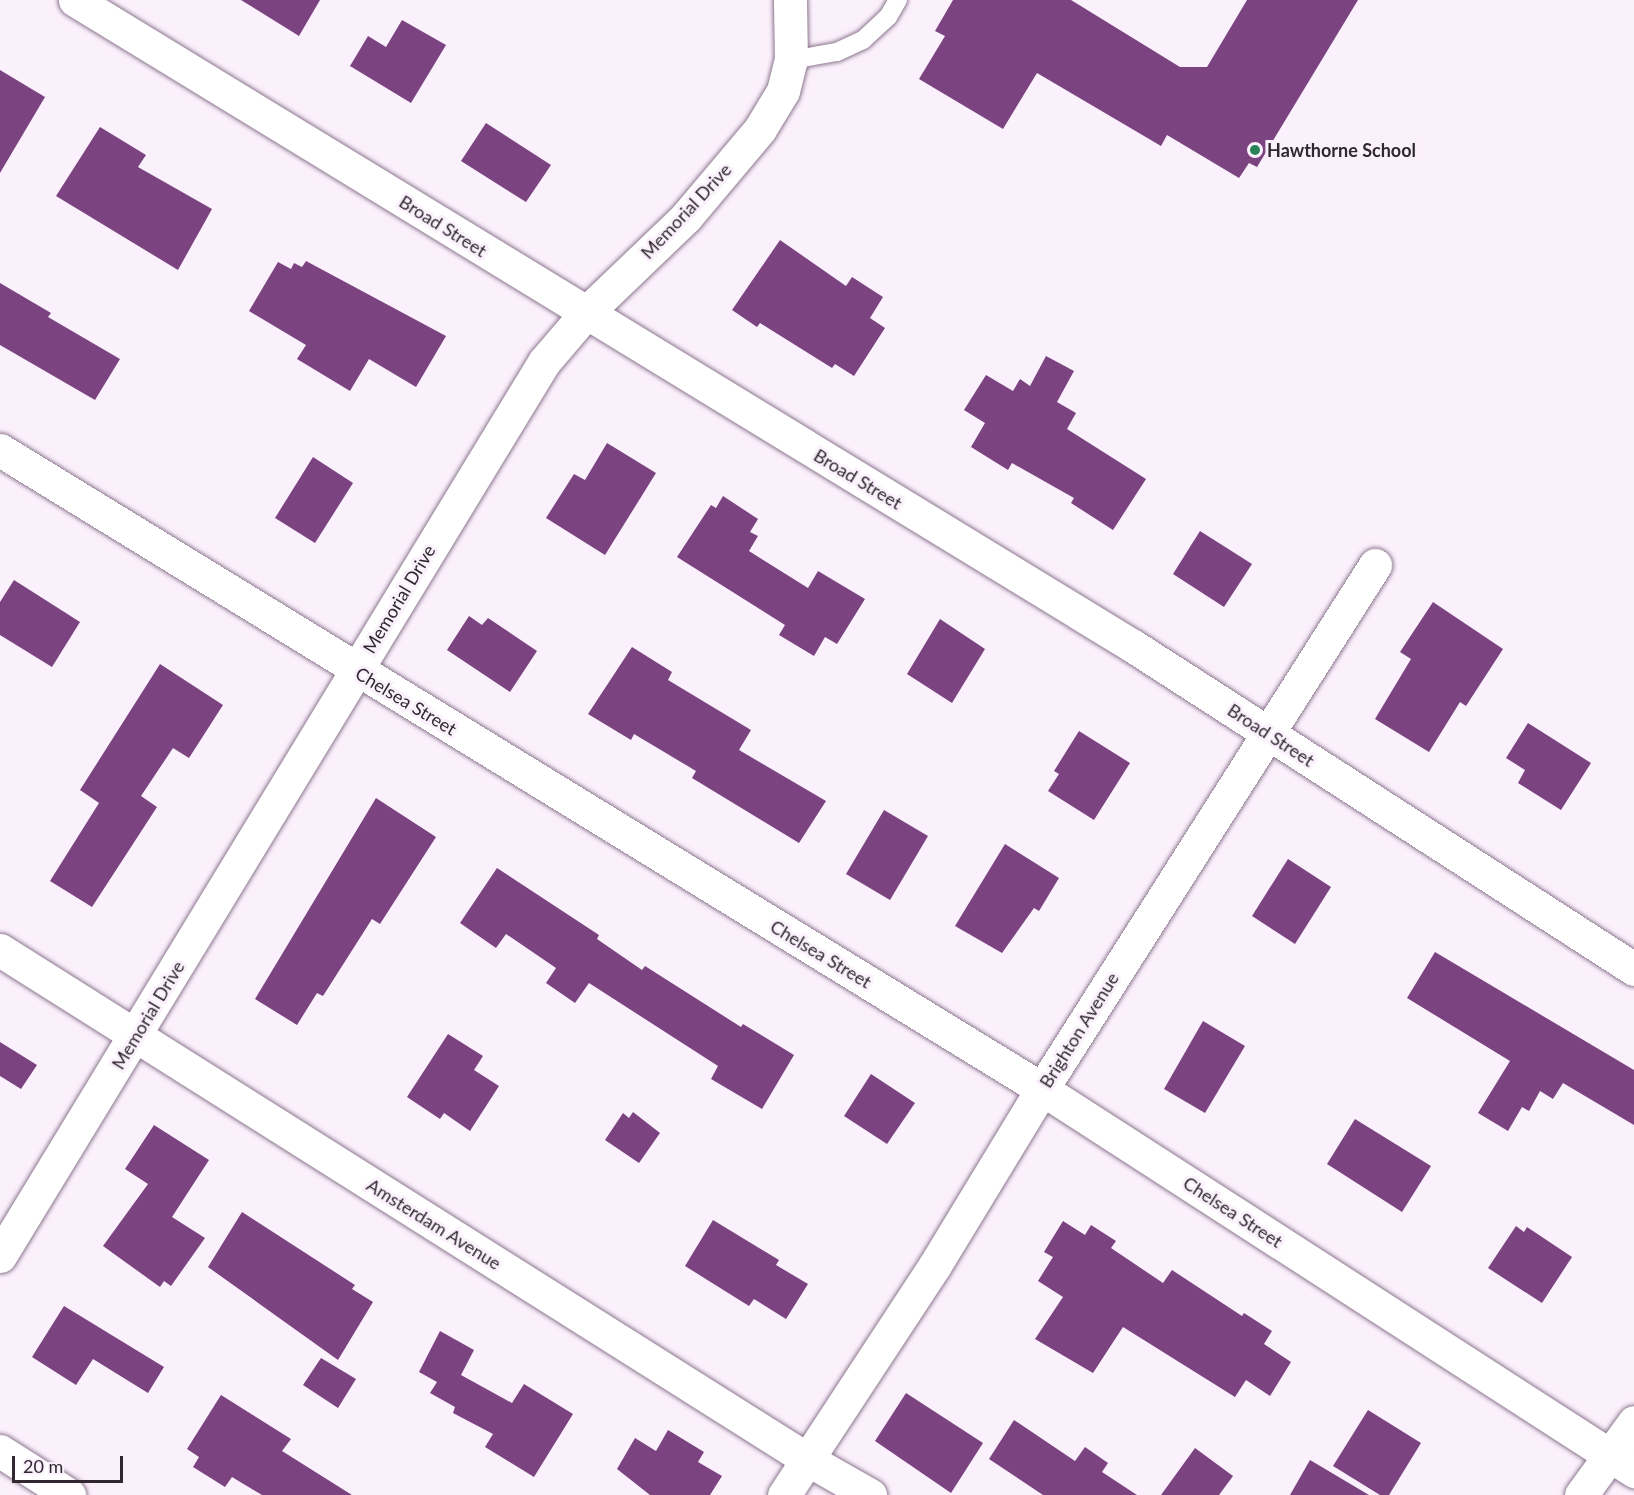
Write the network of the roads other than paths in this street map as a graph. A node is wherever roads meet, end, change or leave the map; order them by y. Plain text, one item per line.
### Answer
1 (75, 0) edge
2 (790, 0) edge
3 (898, 0) edge
4 (791, 60) junction
5 (585, 314) junction
6 (0, 450) edge
7 (1375, 565) dead end
8 (356, 670) junction
9 (1268, 733) junction
10 (0, 950) edge
11 (1634, 969) edge
12 (136, 1036) junction
13 (1042, 1089) junction
14 (0, 1256) edge
15 (1634, 1422) edge
16 (0, 1451) edge
17 (805, 1458) junction
18 (1622, 1463) edge
19 (69, 1495) edge
20 (784, 1495) edge
21 (870, 1495) edge
22 (1581, 1495) edge

1 - 5 street, Broad Street
2 - 4 street, Memorial Drive
3 - 4 lane
4 - 5 street, Memorial Drive
5 - 8 street, Memorial Drive
5 - 9 street, Broad Street
6 - 8 street, Chelsea Street
7 - 9 street, Brighton Avenue
8 - 12 street, Memorial Drive
8 - 13 street, Chelsea Street
9 - 11 street, Broad Street
9 - 13 street, Brighton Avenue
10 - 12 street, Amsterdam Avenue
12 - 14 street, Memorial Drive
12 - 17 street, Amsterdam Avenue
13 - 17 street, Brighton Avenue
13 - 18 street, Chelsea Street
15 - 18 street
16 - 19 street
17 - 20 street, Brighton Avenue
17 - 21 street, Amsterdam Avenue
18 - 22 street

